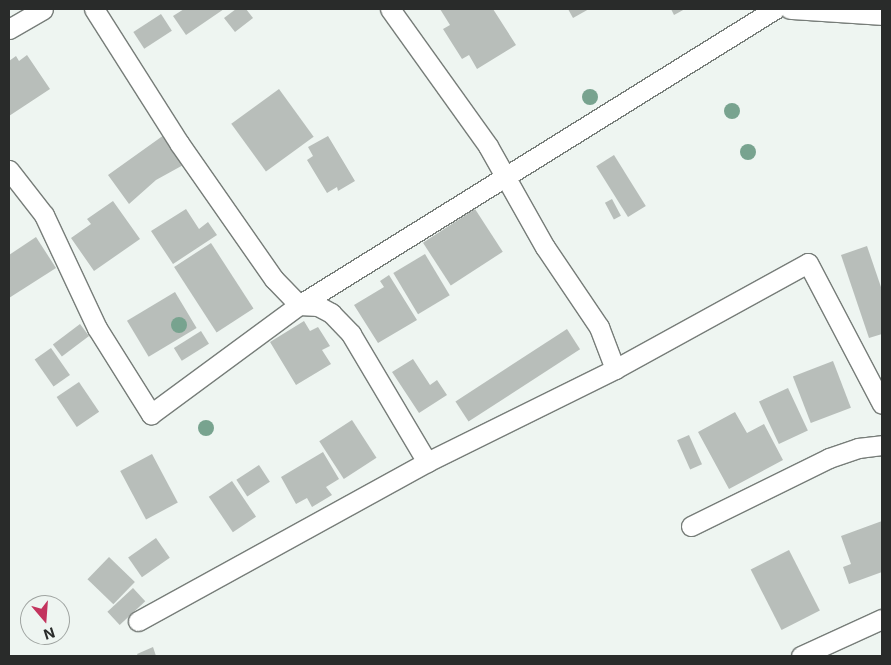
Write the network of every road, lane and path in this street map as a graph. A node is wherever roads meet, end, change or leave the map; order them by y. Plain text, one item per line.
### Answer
1 (43, 9) edge
2 (94, 9) edge
3 (776, 9) edge
4 (790, 9) edge
5 (399, 12) edge
6 (882, 15) edge
7 (9, 29) edge
8 (9, 170) edge
9 (504, 175) junction
10 (298, 304) junction
11 (615, 369) junction
12 (882, 404) edge
13 (882, 445) edge
14 (426, 462) junction
15 (691, 526) dead end
16 (882, 619) edge
17 (138, 621) dead end
18 (802, 656) edge

1 - 7 street
2 - 10 street
3 - 9 street
4 - 6 street
5 - 9 street
8 - 10 street
9 - 10 street
9 - 11 street
10 - 14 street
11 - 12 street
11 - 14 street
13 - 15 street
14 - 17 street
16 - 18 street

